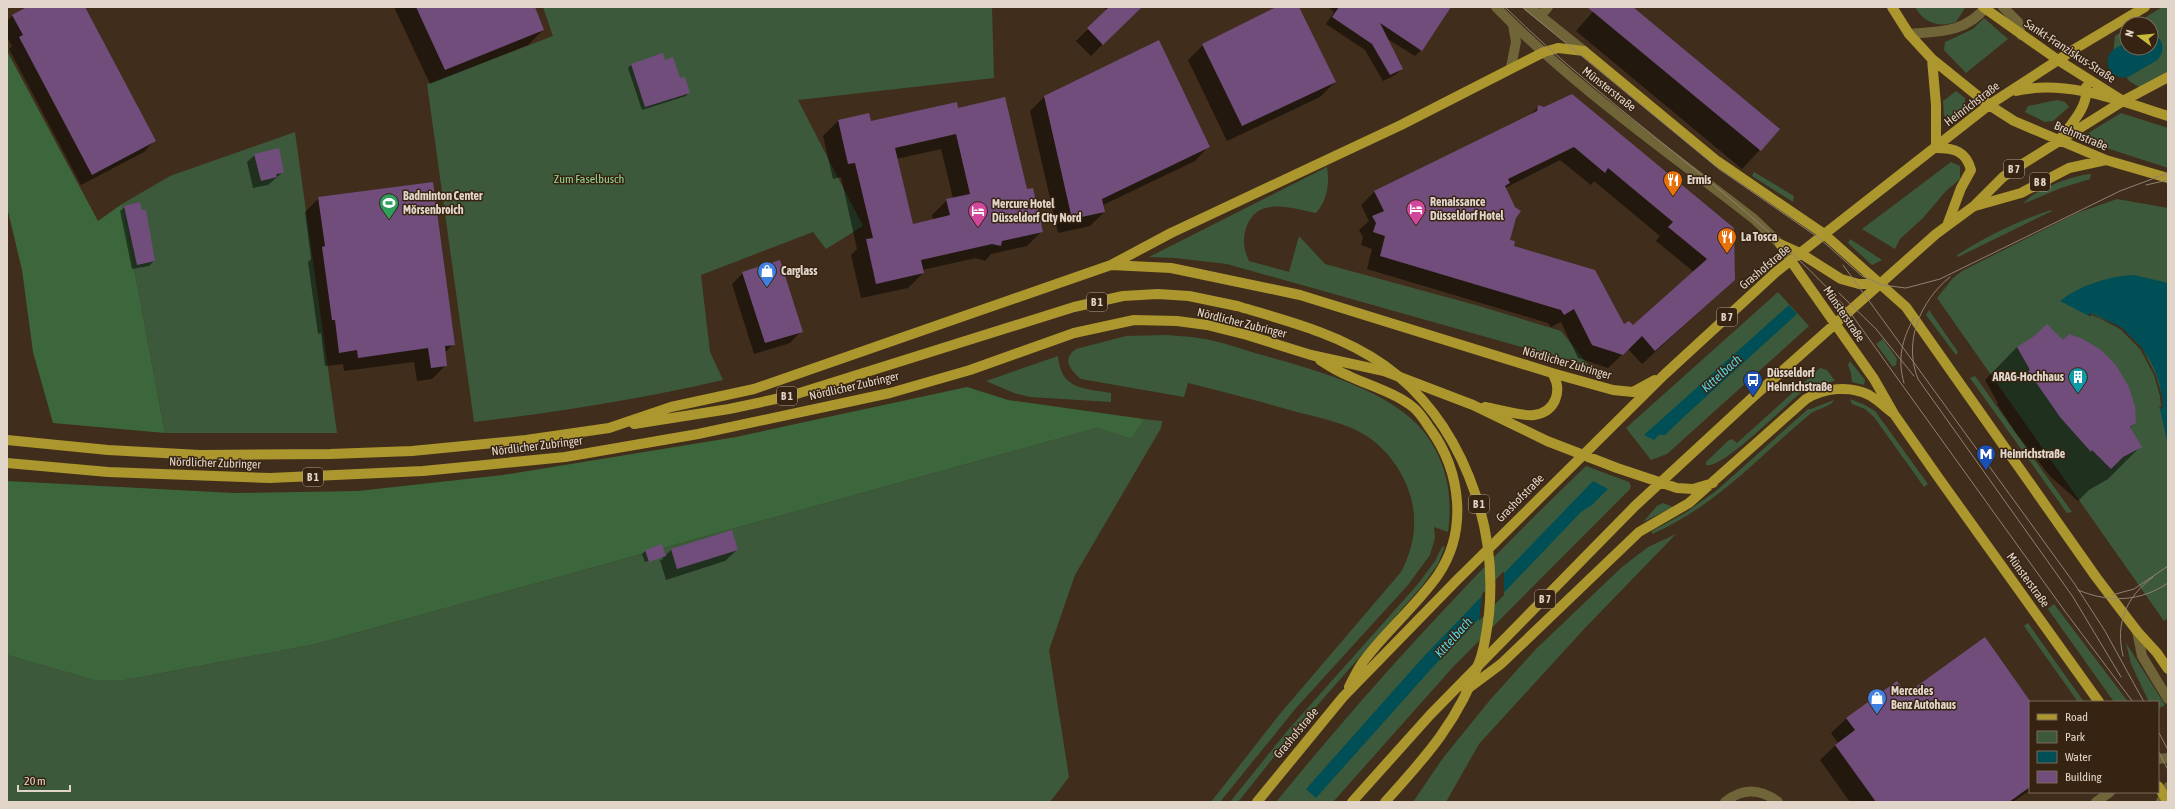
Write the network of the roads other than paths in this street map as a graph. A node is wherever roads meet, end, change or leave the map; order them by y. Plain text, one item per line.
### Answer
1 (1496, 7) edge
2 (1529, 7) edge
3 (1548, 7) edge
4 (2004, 7) edge
5 (2145, 7) edge
6 (1985, 8) edge
7 (1897, 10) edge
8 (1540, 16) junction
9 (1513, 25) junction
10 (1910, 34) junction
11 (2021, 35) junction
12 (1584, 51) junction
13 (1544, 52) junction
14 (1932, 59) junction
15 (2058, 60) junction
16 (1511, 67) junction
17 (2079, 74) junction
18 (2168, 77) edge
19 (2008, 92) junction
20 (2087, 93) junction
21 (2123, 101) junction
22 (1989, 105) junction
23 (2168, 116) edge
24 (2060, 140) junction
25 (1936, 148) junction
26 (2106, 160) junction
27 (2168, 178) edge
28 (1974, 206) junction
29 (1948, 223) junction
30 (1824, 234) junction
31 (1780, 244) junction
32 (1800, 253) junction
33 (1791, 261) junction
34 (1111, 265) junction
35 (1880, 284) junction
36 (1835, 324) junction
37 (1311, 355) junction
38 (1552, 373) junction
39 (1665, 374) junction
40 (1474, 405) junction
41 (1894, 414) junction
42 (608, 428) junction
43 (7, 440) edge
44 (1582, 455) junction
45 (7, 462) edge
46 (1660, 482) junction
47 (1713, 483) junction
48 (2137, 631) junction
49 (2168, 669) edge
50 (1343, 697) junction
51 (2168, 699) edge
52 (2098, 701) edge
53 (1430, 715) junction
54 (2159, 787) edge
55 (2109, 793) edge
56 (2165, 796) edge
57 (1257, 802) edge
58 (1352, 802) edge
59 (1384, 802) edge
60 (1725, 802) edge
61 (1778, 802) edge
62 (2096, 802) edge

1 - 9 street, Münsterstraße
2 - 8 street, Münsterstraße
3 - 8 street
4 - 11 street
5 - 15 main road, Heinrichstraße / B 7
6 - 10 street
6 - 11 main road, Sankt-Franziskus-Straße
7 - 10 main road
8 - 12 street, Münsterstraße
9 - 13 street, Münsterstraße
9 - 16 street
10 - 14 main road
11 - 15 main road, Sankt-Franziskus-Straße
12 - 13 main road, Nördlicher Zubringer
12 - 30 main road, Münsterstraße
13 - 16 main road, Nördlicher Zubringer
13 - 31 street, Münsterstraße
14 - 22 main road
14 - 25 main road
15 - 17 main road, Sankt-Franziskus-Straße
15 - 19 main road, Heinrichstraße / B 7
16 - 34 main road, Nördlicher Zubringer
17 - 20 main road
17 - 21 main road, Sankt-Franziskus-Straße
18 - 21 main road, B 7
19 - 20 main road
19 - 22 main road, Heinrichstraße / B 7
20 - 21 main road
20 - 24 main road
21 - 23 main road
21 - 24 main road, B 7
22 - 24 main road, Brehmstraße
22 - 25 main road, Heinrichstraße / B 7
24 - 26 main road, Brehmstraße
24 - 28 main road, B 7
25 - 29 main road
25 - 30 main road, Heinrichstraße / B 7
26 - 27 main road, Brehmstraße / B 8
26 - 28 main road, B 8
28 - 29 main road, B 7
29 - 35 main road, B 7
30 - 32 main road, Grashofstraße / B 7
30 - 35 main road, Münsterstraße
31 - 32 main road
31 - 33 street, Münsterstraße
32 - 33 main road, Grashofstraße / B 7
32 - 35 main road
33 - 36 main road, Münsterstraße
33 - 39 main road, Grashofstraße / B 7
34 - 38 main road, Nördlicher Zubringer
34 - 42 main road, Nördlicher Zubringer / B 1
35 - 36 main road, B 7
35 - 48 main road, Münsterstraße
36 - 41 main road, Münsterstraße
36 - 46 main road, B 7
37 - 40 main road, Nördlicher Zubringer
37 - 45 main road, Nördlicher Zubringer / B 1
37 - 50 main road, B 1
38 - 39 main road, Nördlicher Zubringer
38 - 40 main road
39 - 44 main road, Grashofstraße / B 7
40 - 44 main road, Nördlicher Zubringer
41 - 47 main road
41 - 52 main road, Münsterstraße
42 - 43 main road, Nördlicher Zubringer / B 1
42 - 59 main road, B 1, bridge
44 - 46 main road, Nördlicher Zubringer
44 - 50 main road, Grashofstraße / B 7
46 - 47 main road, Nördlicher Zubringer
46 - 53 main road, B 7
47 - 53 main road
48 - 49 main road, Münsterstraße
48 - 51 street, Münsterstraße
50 - 57 main road, Grashofstraße / B 1
53 - 58 main road, B 7
54 - 56 main road
55 - 62 street
60 - 61 street

